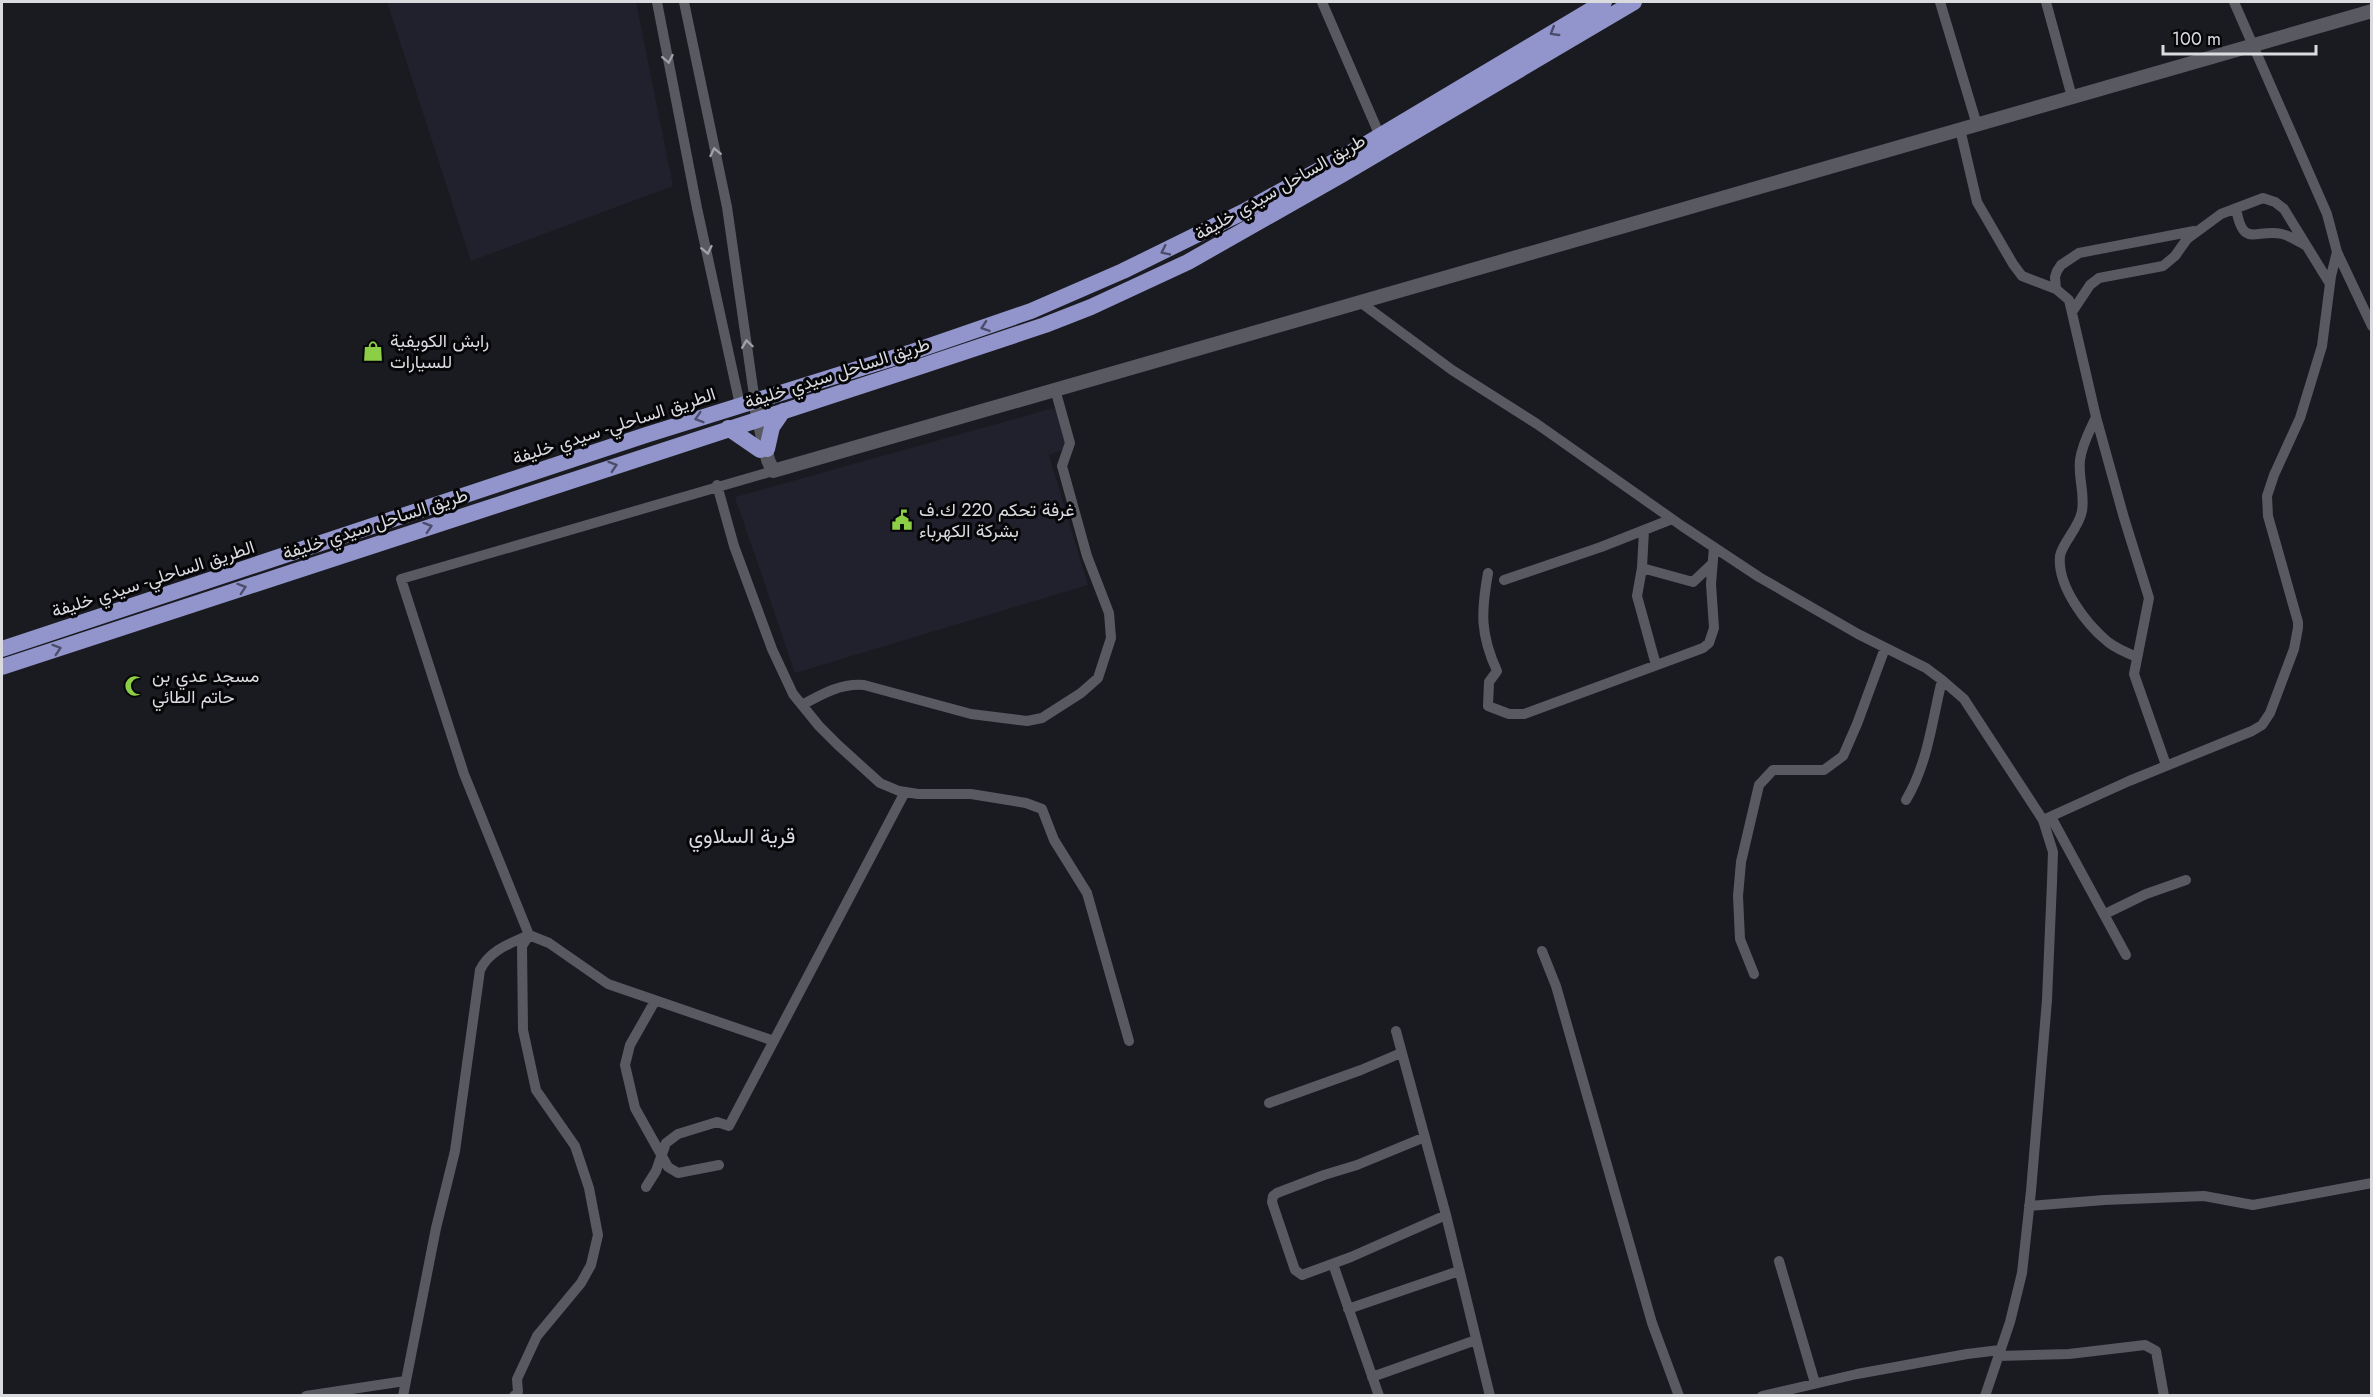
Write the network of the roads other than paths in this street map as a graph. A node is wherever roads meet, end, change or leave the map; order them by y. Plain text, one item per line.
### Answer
1 (657, 2) edge
2 (684, 2) edge
3 (1322, 2) edge
4 (1604, 2) edge
5 (1634, 2) edge
6 (1940, 2) edge
7 (2046, 2) edge
8 (2234, 2) edge
9 (2372, 11) edge
10 (2253, 45) junction
11 (2072, 97) junction
12 (1977, 124) junction
13 (1960, 129) junction
14 (1380, 136) junction
15 (2236, 208) junction
16 (2199, 230) junction
17 (2306, 245) junction
18 (2337, 252) junction
19 (2330, 284) junction
20 (2056, 290) junction
21 (1360, 302) junction
22 (2072, 312) junction
23 (2372, 326) edge
24 (1054, 389) junction
25 (748, 404) junction
26 (783, 411) junction
27 (2096, 417) junction
28 (753, 421) junction
29 (728, 428) junction
30 (767, 457) junction
31 (717, 485) junction
32 (1672, 519) junction
33 (1644, 530) junction
34 (1714, 547) junction
35 (1712, 564) junction
36 (1642, 568) junction
37 (1488, 573) dead end
38 (1504, 580) dead end
39 (1886, 648) junction
40 (2, 649) edge
41 (2137, 657) junction
42 (1656, 665) junction
43 (2, 667) edge
44 (1942, 680) junction
45 (802, 705) junction
46 (2166, 765) junction
47 (904, 792) junction
48 (1906, 800) dead end
49 (2047, 818) junction
50 (2186, 880) dead end
51 (2105, 914) junction
52 (529, 934) junction
53 (1542, 951) dead end
54 (2126, 955) dead end
55 (1754, 974) dead end
56 (655, 1001) junction
57 (1396, 1031) dead end
58 (774, 1041) junction
59 (1130, 1041) dead end
60 (1401, 1053) junction
61 (1269, 1103) dead end
62 (1425, 1137) junction
63 (663, 1155) junction
64 (719, 1165) dead end
65 (2372, 1183) edge
66 (646, 1187) dead end
67 (2029, 1206) junction
68 (1446, 1215) junction
69 (1779, 1261) dead end
70 (1333, 1264) junction
71 (1459, 1271) junction
72 (1348, 1309) junction
73 (1476, 1340) junction
74 (1999, 1353) junction
75 (1372, 1377) junction
76 (405, 1381) junction
77 (1815, 1383) junction
78 (306, 1395) edge
79 (403, 1395) edge
80 (514, 1395) edge
81 (1379, 1395) edge
82 (1490, 1395) edge
83 (1679, 1395) edge
84 (1762, 1395) edge
85 (1985, 1395) edge
86 (2164, 1395) edge

1 -> 25 street
25 -> 2 street
3 - 14 street
4 -> 14 highway, الطريق الساحلي- سيدي خليفة
5 - 26 highway, طريق الساحل سيدي خليفة
6 - 12 street
7 - 11 street
8 - 10 street
9 - 10 street
10 - 11 street
10 - 18 street
11 - 12 street
12 - 13 street
13 - 20 street
13 - 21 street
14 -> 25 highway, الطريق الساحلي- سيدي خليفة
15 - 16 street
15 - 17 street
15 - 17 street
16 - 20 street
16 - 22 street
17 - 19 street
18 - 19 street
18 - 23 street
19 - 46 street
20 - 22 street
21 - 24 street
21 - 32 street
22 - 27 street
24 - 30 street
24 - 45 street
25 - 28 street
25 -> 40 highway, الطريق الساحلي- سيدي خليفة
26 - 28 highway, طريق الساحل سيدي خليفة
26 - 30 highway
27 - 41 street
27 - 41 street
28 - 29 highway, طريق الساحل سيدي خليفة
28 - 30 street
29 - 30 highway
43 -> 29 highway, طريق الساحل سيدي خليفة
30 - 31 street
31 - 45 street
31 - 52 street
32 - 33 street
32 - 34 street
33 - 36 street
33 - 38 street
34 - 35 street
34 - 39 street
35 - 36 street
35 - 42 street
36 - 42 street
37 - 42 street
39 - 44 street
39 - 55 street
41 - 46 street
44 - 48 street
44 - 49 street
45 - 47 street
46 - 49 street
47 - 58 street
47 - 59 street
49 - 51 street
49 - 67 street
50 - 51 street
51 - 54 street
52 - 56 street
52 - 76 street
52 - 80 street
53 - 83 street
56 - 58 street
56 - 63 street
57 - 60 street
58 - 63 street
60 - 61 street
60 - 62 street
62 - 68 street
62 - 70 street
63 - 64 street
63 - 66 street
65 - 67 street
67 - 74 street
68 - 70 street
68 - 71 street
69 - 77 street
70 - 72 street
71 - 72 street
71 - 73 street
72 - 75 street
73 - 75 street
73 - 82 street
74 - 77 street
74 - 85 street
74 - 86 street
75 - 81 street
76 - 78 street
76 - 79 street
77 - 84 street

